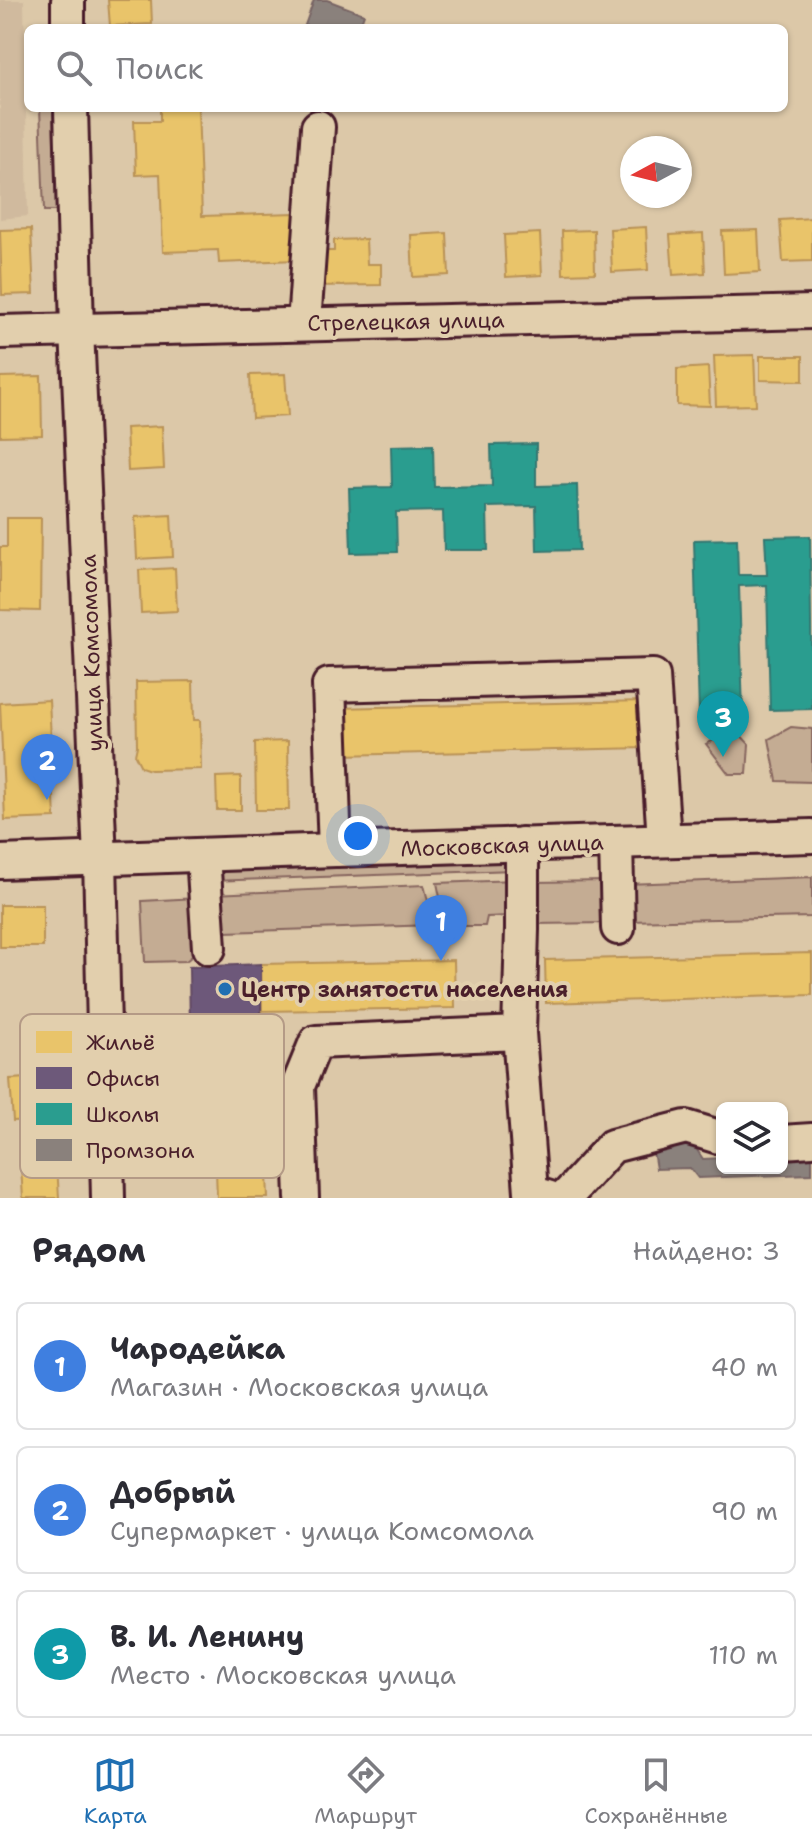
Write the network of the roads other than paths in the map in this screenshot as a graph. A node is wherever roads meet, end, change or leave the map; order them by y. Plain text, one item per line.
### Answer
1 (68, 0) edge
2 (68, 24) edge
3 (71, 112) edge
4 (318, 127) dead end
5 (812, 312) edge
6 (304, 324) junction
7 (77, 329) junction
8 (0, 332) edge
9 (812, 836) edge
10 (664, 840) junction
11 (616, 842) junction
12 (522, 844) junction
13 (335, 850) junction
14 (203, 855) junction
15 (100, 859) junction
16 (0, 862) edge
17 (618, 928) dead end
18 (209, 948) dead end
19 (104, 1014) edge
20 (519, 1033) junction
21 (716, 1136) edge
22 (812, 1140) edge
23 (788, 1142) edge
24 (108, 1178) edge
25 (536, 1196) edge
26 (108, 1198) edge
27 (302, 1198) edge
28 (565, 1198) edge

1 - 2 street
3 - 7 street, улица Комсомола
4 - 6 street
5 - 6 street, Стрелецкая улица
6 - 7 street, Стрелецкая улица
7 - 8 street, Стрелецкая улица
7 - 15 street, улица Комсомола
9 - 10 street, Московская улица
10 - 11 street, Московская улица
10 - 13 street
11 - 12 street, Московская улица
11 - 17 street
12 - 13 street, Московская улица
12 - 20 street
13 - 14 street, Московская улица
14 - 15 street, Московская улица
14 - 18 street
15 - 16 street, Московская улица
15 - 19 street, улица Комсомола
20 - 25 street
20 - 27 street
21 - 28 street
22 - 23 street
24 - 26 street, улица Комсомола

